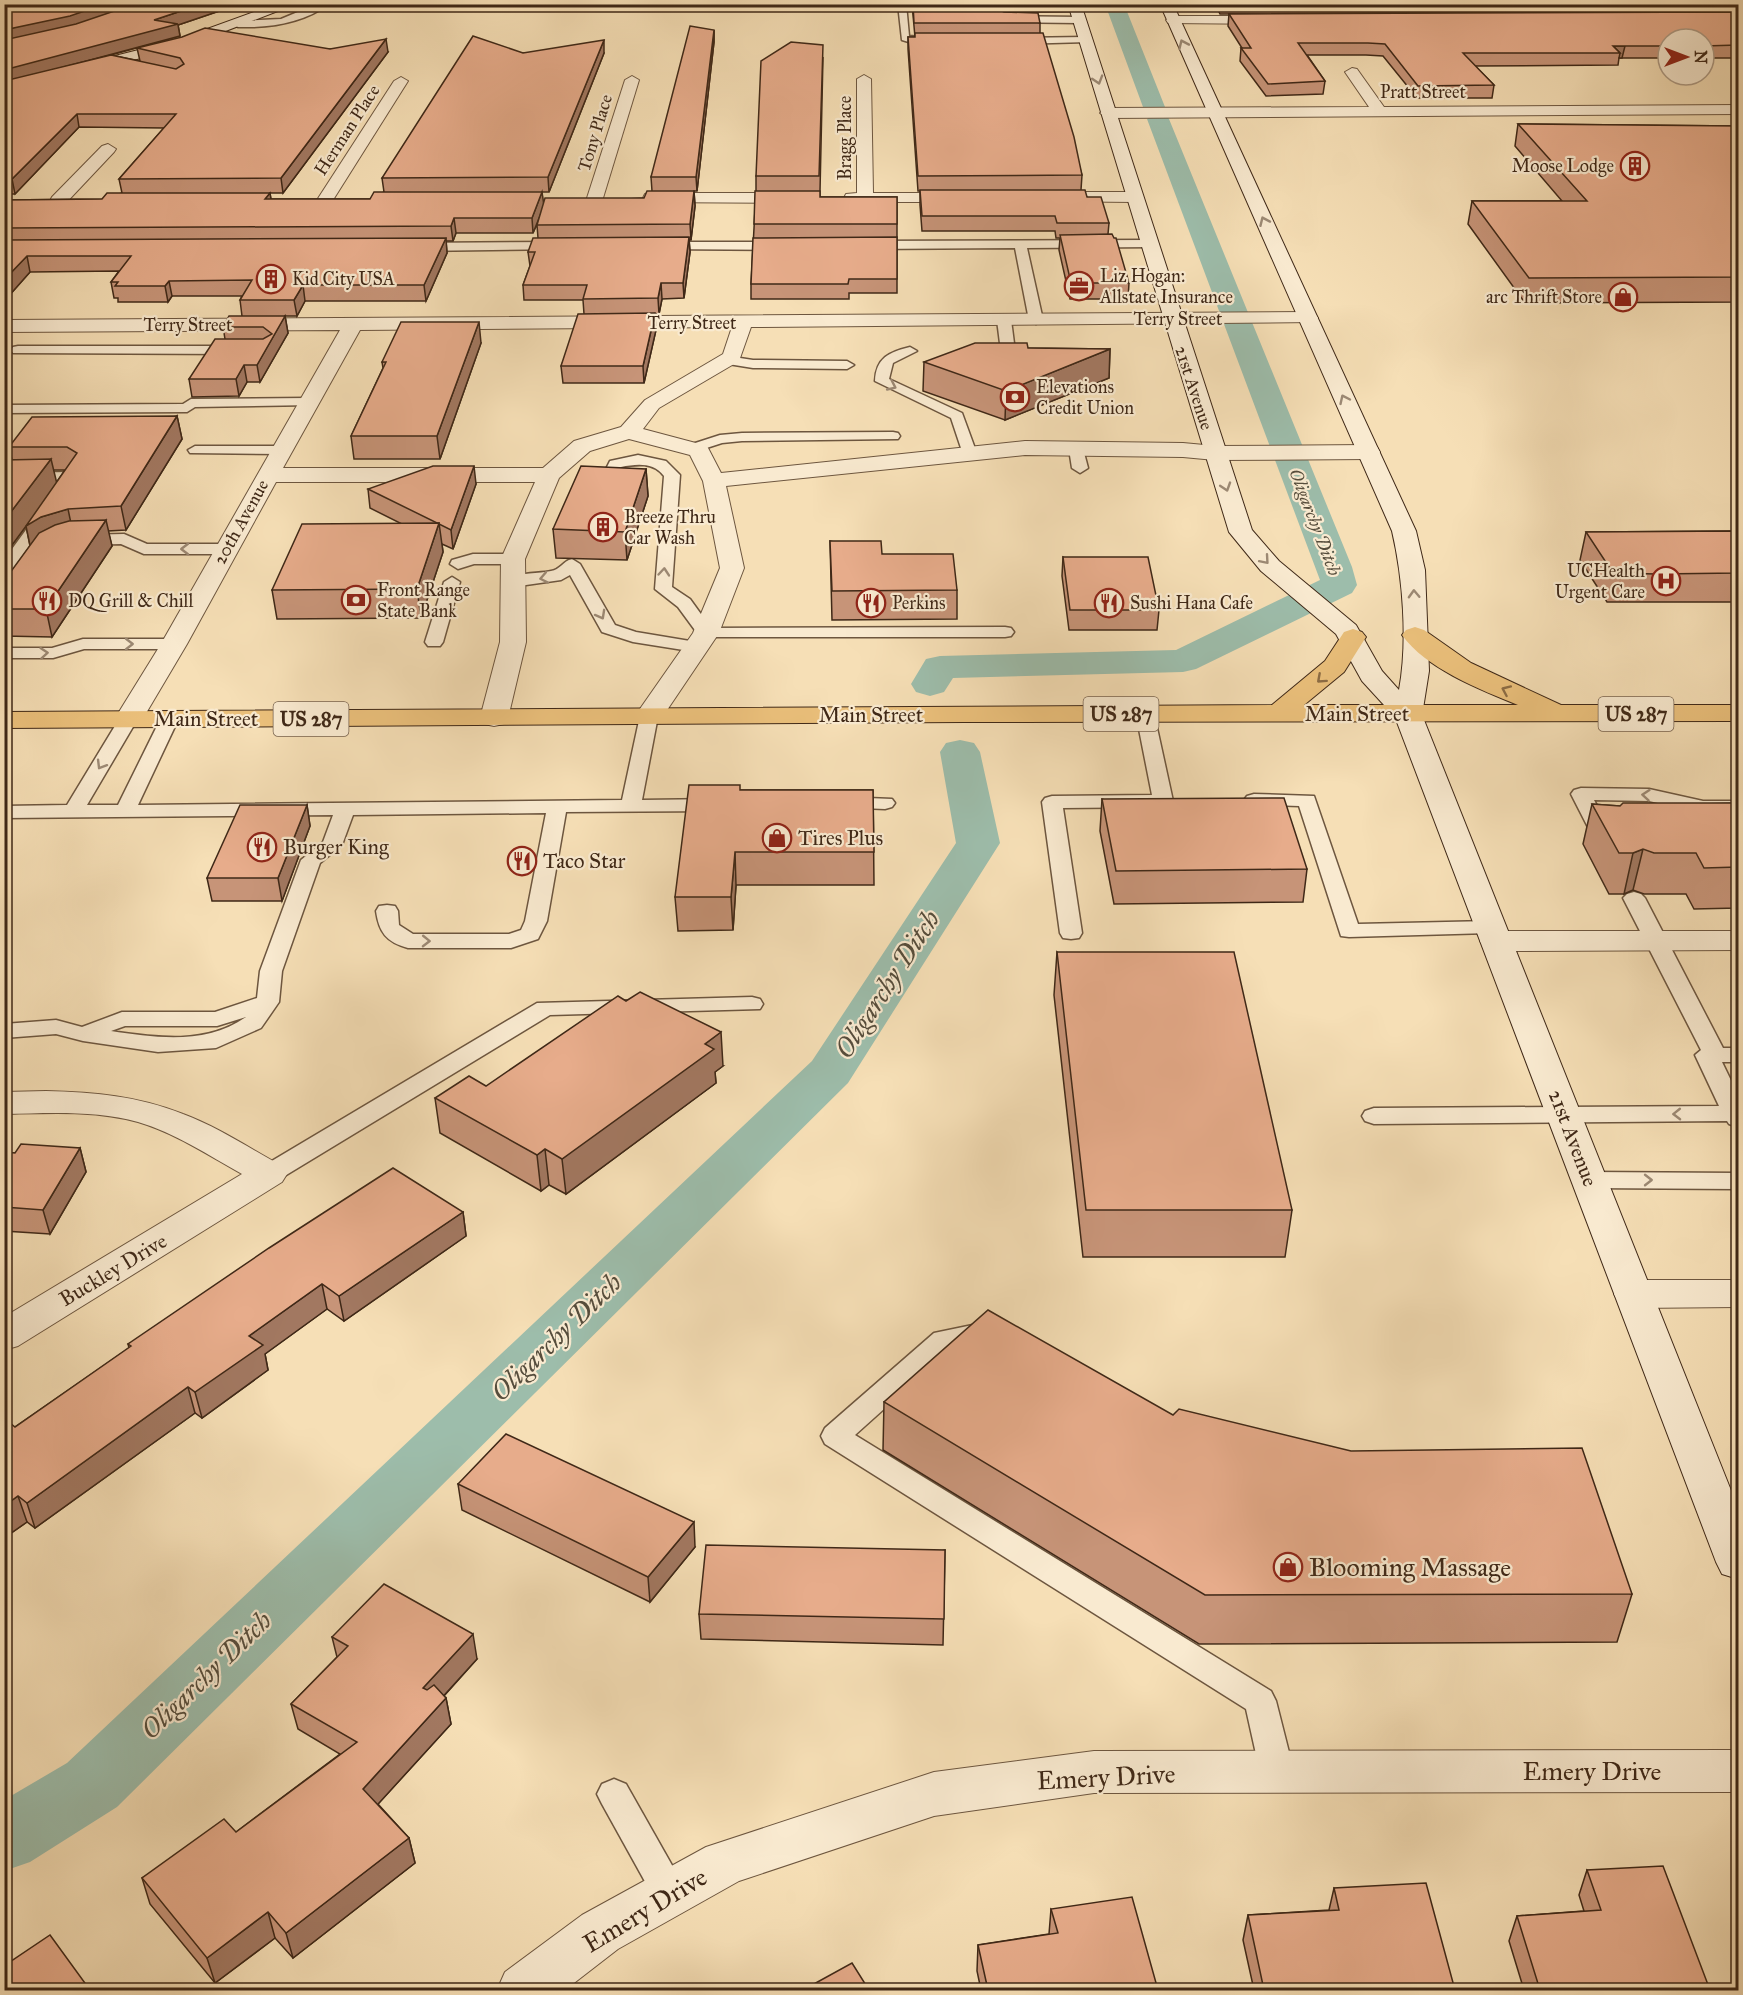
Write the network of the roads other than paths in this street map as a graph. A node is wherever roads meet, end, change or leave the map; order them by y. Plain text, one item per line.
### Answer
1 (290, 4) edge
2 (325, 4) edge
3 (902, 4) edge
4 (1076, 11) edge
5 (1169, 12) edge
6 (1291, 19) edge
7 (238, 24) junction
8 (1085, 40) junction
9 (947, 41) edge
10 (1007, 41) edge
11 (114, 61) junction
12 (146, 69) edge
13 (1352, 72) dead end
14 (864, 78) dead end
15 (632, 80) dead end
16 (401, 81) dead end
17 (4, 89) edge
18 (1738, 110) edge
19 (1379, 111) junction
20 (1214, 112) junction
21 (1108, 113) junction
22 (108, 149) dead end
23 (1030, 197) edge
24 (1134, 197) junction
25 (865, 198) junction
26 (983, 198) edge
27 (349, 200) edge
28 (37, 201) edge
29 (58, 201) junction
30 (81, 201) edge
31 (1149, 244) junction
32 (854, 245) edge
33 (1020, 245) junction
34 (569, 246) edge
35 (652, 246) edge
36 (795, 246) edge
37 (405, 247) edge
38 (1308, 318) junction
39 (1172, 319) junction
40 (1004, 320) junction
41 (1036, 320) junction
42 (743, 323) junction
43 (352, 324) junction
44 (201, 325) junction
45 (4, 326) edge
46 (38, 326) junction
47 (11, 350) edge
48 (184, 350) junction
49 (255, 350) edge
50 (910, 351) dead end
51 (1008, 351) edge
52 (728, 360) junction
53 (847, 365) dead end
54 (308, 402) junction
55 (4, 409) edge
56 (629, 432) junction
57 (893, 436) dead end
58 (691, 449) junction
59 (195, 450) dead end
60 (281, 450) junction
61 (1369, 452) junction
62 (1215, 453) junction
63 (970, 454) junction
64 (268, 475) junction
65 (549, 475) junction
66 (4, 478) edge
67 (609, 479) edge
68 (714, 481) junction
69 (64, 543) edge
70 (227, 549) junction
71 (513, 559) junction
72 (458, 564) dead end
73 (4, 572) edge
74 (452, 582) dead end
75 (512, 582) junction
76 (1005, 632) dead end
77 (1415, 635) junction
78 (1353, 637) junction
79 (701, 640) junction
80 (434, 642) dead end
81 (174, 644) junction
82 (4, 653) edge
83 (1280, 713) junction
84 (1738, 713) edge
85 (1145, 714) junction
86 (1560, 714) junction
87 (1408, 715) junction
88 (649, 716) junction
89 (494, 718) junction
90 (4, 720) edge
91 (128, 720) junction
92 (169, 720) junction
93 (1163, 801) junction
94 (1187, 801) edge
95 (1235, 801) edge
96 (885, 803) dead end
97 (735, 804) edge
98 (827, 804) edge
99 (557, 806) junction
100 (631, 806) junction
101 (1738, 807) edge
102 (345, 808) junction
103 (125, 811) junction
104 (4, 812) edge
105 (73, 812) junction
106 (1604, 840) edge
107 (1634, 898) dead end
108 (387, 911) dead end
109 (1071, 933) dead end
110 (1493, 934) junction
111 (1656, 940) junction
112 (1738, 940) edge
113 (752, 1004) dead end
114 (4, 1030) edge
115 (1727, 1055) edge
116 (4, 1103) edge
117 (1564, 1115) junction
118 (1374, 1116) dead end
119 (1737, 1116) edge
120 (269, 1174) junction
121 (1590, 1180) junction
122 (1738, 1180) edge
123 (1634, 1294) junction
124 (1738, 1294) edge
125 (13, 1324) edge
126 (1018, 1341) edge
127 (1738, 1562) edge
128 (1738, 1771) edge
129 (1277, 1772) junction
130 (614, 1794) dead end
131 (670, 1894) junction
132 (524, 1990) edge

1 - 7 street
2 - 7 lane
3 - 9 lane
4 - 4 lane
4 - 8 street, 21st Avenue
5 - 6 street
20 -> 5 street
7 - 11 street
8 - 10 lane
8 -> 21 street, 21st Avenue
11 - 12 street
11 - 17 street
13 - 19 street
14 - 25 street, Bragg Place
15 - 25 street, Tony Place
16 - 27 street, Herman Place
18 - 19 street, Pratt Street
19 - 20 street, Pratt Street
20 - 21 street, Pratt Street
38 -> 20 street
21 - 24 street, 21st Avenue
22 - 29 street
23 - 24 street
24 - 31 street, 21st Avenue
25 - 26 street
28 - 29 street
29 - 30 street
31 - 33 lane
31 - 39 street, 21st Avenue
32 - 33 lane
33 - 41 lane
34 - 37 lane
35 - 36 lane
38 - 39 street, Terry Street
61 -> 38 street
39 - 41 street, Terry Street
39 - 62 street, 21st Avenue
40 - 41 street, Terry Street
40 - 42 street, Terry Street
40 - 51 lane
42 - 43 street, Terry Street
42 - 52 street
43 - 44 street, Terry Street
43 - 54 street, 20th Avenue
44 - 46 street, Terry Street
44 - 48 lane
45 - 46 street, Terry Street
46 - 47 lane
47 - 48 lane
48 - 49 lane
50 -> 63 lane
52 - 53 lane
52 - 56 street
54 - 55 lane
54 - 60 street, 20th Avenue
56 - 58 street
56 - 65 street
57 - 58 lane
58 - 68 street
59 - 60 lane
60 - 64 street, 20th Avenue
61 - 62 street
77 -> 61 street
62 - 63 street
62 -> 78 street, 21st Avenue
63 - 68 street
64 - 65 street
64 - 70 street, 20th Avenue
65 - 71 street
66 - 73 lane
79 -> 67 lane
68 - 79 street
70 -> 69 lane
70 - 81 street, 20th Avenue
71 - 72 lane
71 - 75 street
74 - 80 lane
75 - 79 lane
75 - 89 street
76 - 79 lane
86 -> 77 highway
77 - 87 street
78 -> 83 highway
78 - 87 street, 21st Avenue
79 - 88 street
82 -> 81 lane
81 - 91 street, 20th Avenue
83 - 85 highway, Main Street / US 287
83 - 87 highway, Main Street / US 287
84 - 86 highway, Main Street / US 287
85 - 88 highway, Main Street / US 287
85 - 93 lane
86 - 87 highway, Main Street / US 287
87 - 110 street, 21st Avenue
88 - 89 highway, Main Street / US 287
88 - 100 lane
89 - 92 highway, Main Street / US 287
90 - 91 highway, Main Street / US 287
91 - 92 highway, Main Street / US 287
91 -> 105 lane
92 - 103 lane
93 - 94 lane
93 - 109 lane
95 - 110 lane
96 - 98 lane
97 - 100 lane
99 - 100 lane
99 - 102 lane
108 -> 99 lane
101 -> 106 lane
102 - 103 lane
102 - 114 lane
103 - 105 lane
104 - 105 lane
107 - 111 lane
110 - 111 street
110 - 117 street, 21st Avenue
111 - 112 street
111 - 115 lane
113 - 120 lane
115 - 119 lane
116 - 120 street
117 - 118 lane
119 -> 117 lane
117 - 121 street, 21st Avenue
120 - 125 street, Buckley Drive
121 -> 122 lane
121 - 123 street, 21st Avenue
123 - 124 street
123 - 127 street, 21st Avenue
126 - 129 lane
128 - 129 street, Emery Drive
129 - 131 street, Emery Drive
130 - 131 lane
131 - 132 street, Emery Drive

